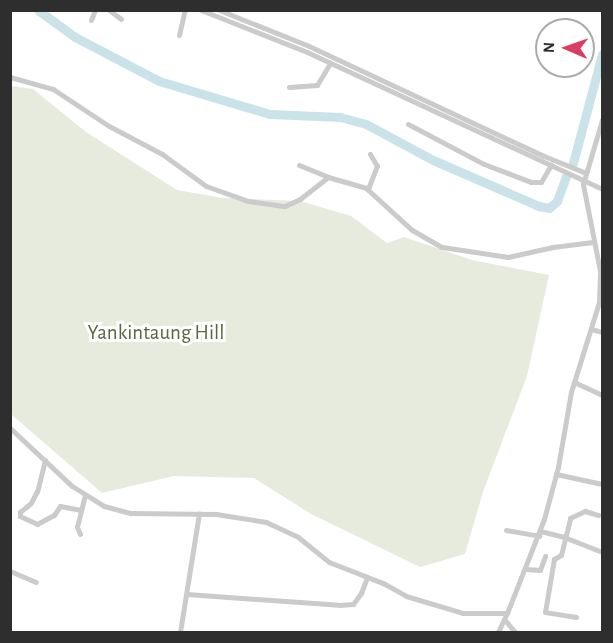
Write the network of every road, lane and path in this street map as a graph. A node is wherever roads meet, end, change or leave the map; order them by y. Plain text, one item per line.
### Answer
1 (95, 10) edge
2 (109, 10) edge
3 (185, 10) edge
4 (201, 10) edge
5 (219, 10) edge
6 (121, 19) dead end
7 (91, 20) dead end
8 (179, 35) dead end
9 (330, 63) junction
10 (352, 70) junction
11 (10, 77) edge
12 (289, 87) dead end
13 (603, 120) edge
14 (408, 124) dead end
15 (370, 154) dead end
16 (299, 165) dead end
17 (551, 165) junction
18 (328, 177) junction
19 (585, 177) junction
20 (368, 189) junction
21 (603, 189) edge
22 (593, 243) junction
23 (601, 283) edge
24 (591, 329) junction
25 (603, 332) edge
26 (574, 382) junction
27 (603, 395) edge
28 (10, 428) edge
29 (45, 460) junction
30 (556, 474) junction
31 (603, 484) edge
32 (85, 496) junction
33 (80, 510) junction
34 (199, 514) junction
35 (598, 515) dead end
36 (506, 531) dead end
37 (80, 534) dead end
38 (539, 534) junction
39 (564, 537) junction
40 (603, 552) edge
41 (545, 556) dead end
42 (526, 569) junction
43 (10, 571) edge
44 (367, 578) junction
45 (36, 582) dead end
46 (187, 594) junction
47 (507, 613) junction
48 (576, 617) dead end
49 (504, 619) junction
50 (180, 633) edge
51 (498, 633) edge
52 (516, 633) edge

1 - 7 street
2 - 6 street
3 - 8 street
4 - 9 street
5 - 10 street
9 - 10 street
9 - 12 street
10 - 17 street
10 - 19 street
11 - 18 street
13 - 19 street
14 - 17 street
15 - 20 street
16 - 18 street
17 - 19 street
18 - 20 street
19 - 21 street
19 - 22 street
20 - 22 street
22 - 23 street
23 - 24 street
24 - 25 street
24 - 26 street
26 - 27 street
26 - 30 street
28 - 29 street
29 - 32 street
29 - 33 street
30 - 31 street
30 - 38 street
32 - 33 street
32 - 34 street
33 - 37 street
34 - 44 street
34 - 46 street
35 - 39 street
36 - 38 street
38 - 39 street
38 - 42 street
39 - 40 street
39 - 48 street
41 - 42 street
42 - 47 street
43 - 45 street
44 - 46 street
44 - 47 street
46 - 50 street
47 - 49 street
49 - 51 street
49 - 52 street

